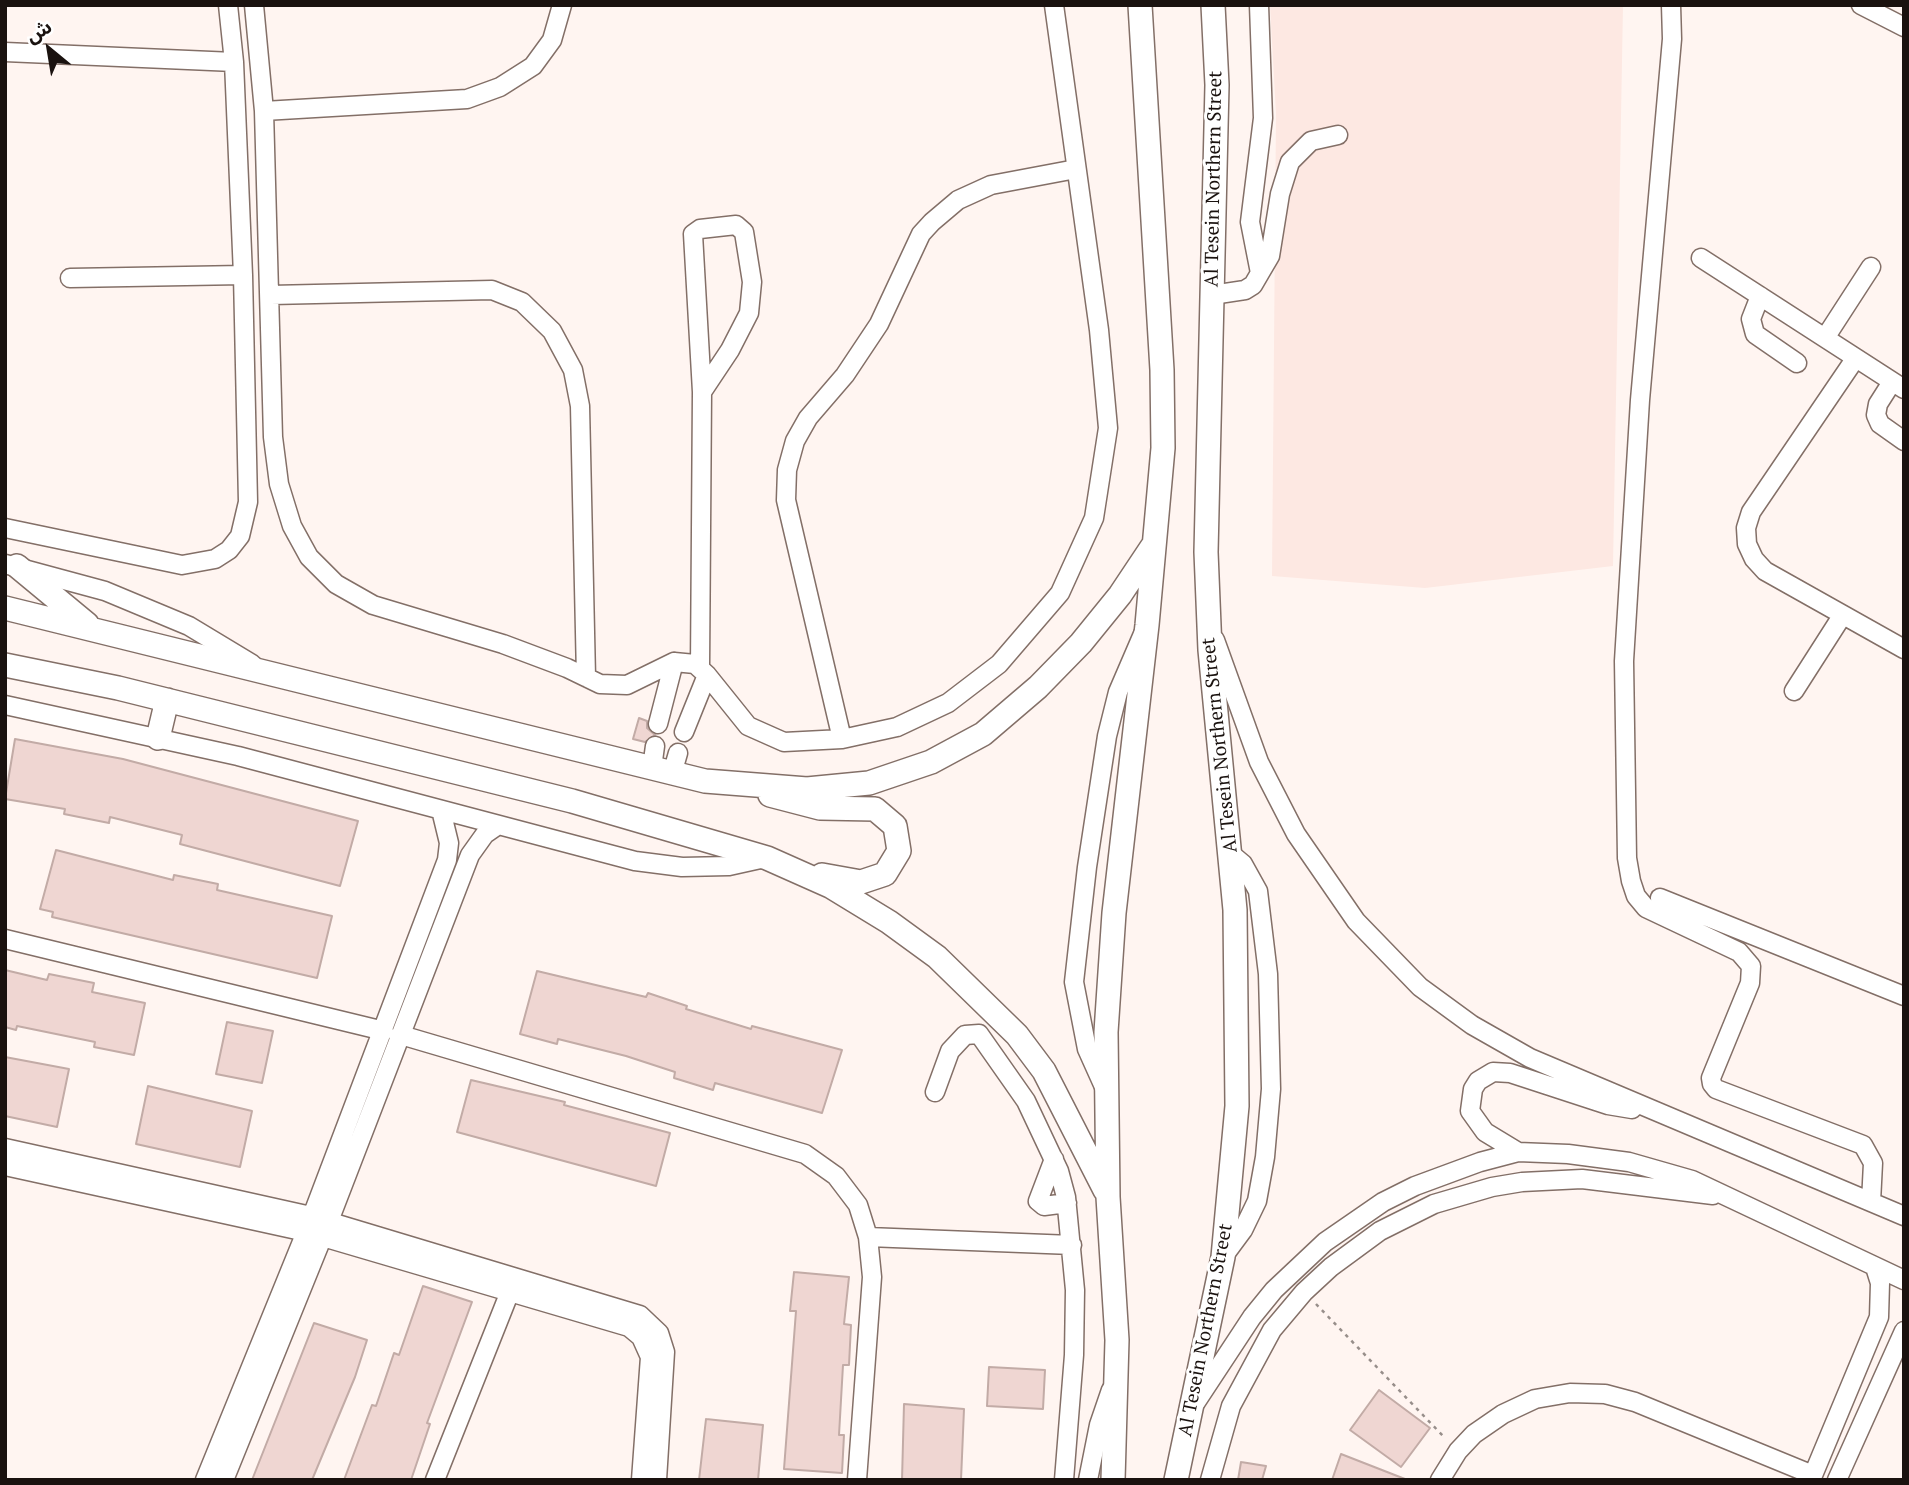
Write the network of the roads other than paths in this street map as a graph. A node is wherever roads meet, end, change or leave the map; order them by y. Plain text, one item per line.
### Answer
1 (228, 5) edge
2 (254, 5) edge
3 (562, 5) edge
4 (1054, 5) edge
5 (1140, 5) edge
6 (1213, 5) edge
7 (1259, 5) edge
8 (1671, 5) edge
9 (1861, 5) edge
10 (1904, 27) edge
11 (5, 52) edge
12 (234, 62) junction
13 (264, 111) junction
14 (1338, 135) dead end
15 (1076, 169) junction
16 (1701, 258) dead end
17 (1871, 267) dead end
18 (1260, 273) junction
19 (243, 275) junction
20 (70, 278) dead end
21 (271, 295) junction
22 (1212, 295) junction
23 (1760, 296) junction
24 (1825, 338) junction
25 (1855, 359) junction
26 (1797, 363) dead end
27 (1898, 385) edge
28 (702, 392) junction
29 (1904, 441) edge
30 (5, 528) edge
31 (1154, 544) junction
32 (11, 565) edge
33 (5, 608) edge
34 (1842, 616) junction
35 (1208, 620) junction
36 (1147, 625) junction
37 (92, 628) junction
38 (1904, 649) edge
39 (674, 662) junction
40 (5, 665) edge
41 (704, 671) junction
42 (267, 673) junction
43 (586, 677) junction
44 (1794, 691) dead end
45 (167, 701) junction
46 (5, 705) edge
47 (658, 724) dead end
48 (684, 732) dead end
49 (158, 738) junction
50 (842, 739) junction
51 (756, 787) junction
52 (441, 810) junction
53 (498, 825) junction
54 (1231, 854) junction
55 (767, 858) junction
56 (799, 872) junction
57 (1660, 898) dead end
58 (5, 939) edge
59 (1904, 996) edge
60 (392, 1033) junction
61 (1105, 1089) junction
62 (935, 1092) dead end
63 (1650, 1109) junction
64 (5, 1148) edge
65 (1518, 1152) junction
66 (1054, 1158) junction
67 (5, 1166) edge
68 (1725, 1196) junction
69 (1108, 1197) junction
70 (1871, 1202) junction
71 (1067, 1203) junction
72 (1904, 1216) edge
73 (317, 1226) junction
74 (868, 1237) junction
75 (1072, 1245) junction
76 (1223, 1257) junction
77 (1875, 1267) junction
78 (1904, 1280) edge
79 (509, 1294) junction
80 (1904, 1331) edge
81 (1116, 1376) junction
82 (1192, 1408) junction
83 (1812, 1477) edge
84 (205, 1480) edge
85 (224, 1480) edge
86 (435, 1480) edge
87 (641, 1480) edge
88 (657, 1480) edge
89 (857, 1480) edge
90 (1064, 1480) edge
91 (1088, 1480) edge
92 (1113, 1480) edge
93 (1176, 1480) edge
94 (1210, 1480) edge
95 (1440, 1480) edge
96 (1837, 1480) edge

1 - 12 street
2 - 13 street
3 - 13 street
4 - 15 street
5 - 31 main road
6 - 22 main road, Al Tesein Northern Street
7 - 18 street
8 - 70 street
9 - 10 street
11 - 12 street
12 - 19 street
13 - 21 street
14 - 18 street
15 - 50 street
15 - 50 street
16 - 23 street
17 - 24 street
18 - 22 street
19 - 20 street
19 - 30 street
21 - 43 street
21 - 43 street
22 - 35 main road, Al Tesein Northern Street
23 - 24 street
23 - 26 street
24 - 25 street
25 - 27 street
25 - 34 street
27 - 29 street
28 - 28 street
28 - 41 street
31 - 36 main road
31 - 51 main road
32 - 37 main road
32 - 42 street
33 - 37 main road
34 - 38 street
34 - 44 street
35 - 54 main road, Al Tesein Northern Street
35 - 63 street
36 - 61 main road
36 - 61 street
37 - 42 main road
39 - 41 street
39 - 43 street
39 - 47 street
40 - 45 main road
41 - 48 street
41 - 50 street
42 - 51 main road
45 - 49 main road
45 - 55 main road
46 - 49 street
49 - 52 street
51 - 56 main road
52 - 53 street
52 - 60 street
53 - 55 street
53 - 60 street
54 - 76 main road, Al Tesein Northern Street
54 - 76 street
55 - 56 main road
56 - 69 main road
57 - 59 street
58 - 60 street
60 - 73 street
60 - 74 street
61 - 69 main road
62 - 66 street
63 - 65 street
63 - 70 street
64 - 73 street
65 - 68 street
65 - 82 street
66 - 71 street
66 - 71 street
67 - 73 street
68 - 77 street
68 - 94 street
69 - 81 main road
70 - 72 street
71 - 75 street
73 - 79 street
73 - 84 street
73 - 85 street
73 - 88 street
74 - 75 street
74 - 89 street
75 - 90 street
76 - 82 main road, Al Tesein Northern Street
77 - 78 street
77 - 83 street
79 - 86 street
79 - 87 street
80 - 96 street
81 - 91 street
81 - 92 main road
82 - 93 main road, Al Tesein Northern Street
83 - 95 street

